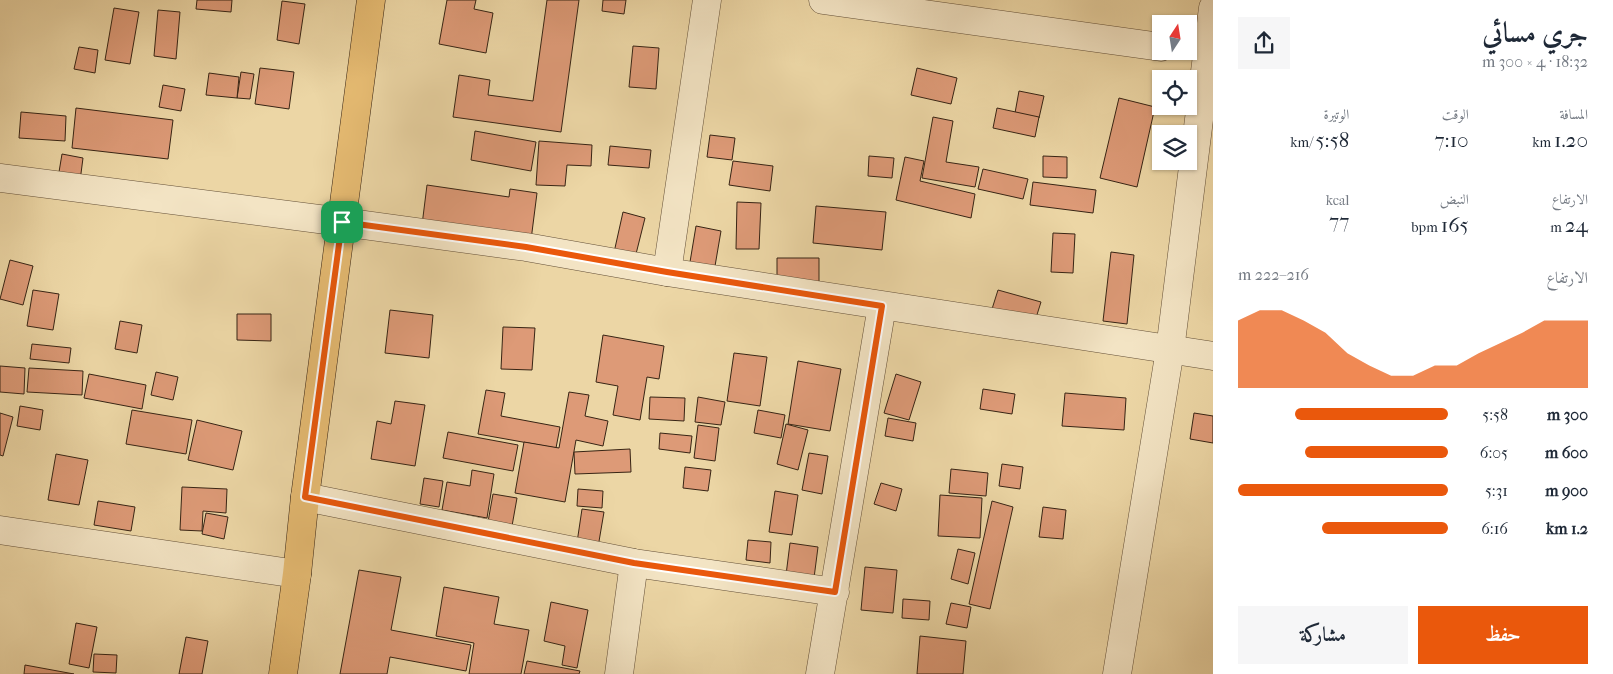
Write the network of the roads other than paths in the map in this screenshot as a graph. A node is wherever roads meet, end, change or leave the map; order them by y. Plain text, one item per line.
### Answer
1 (371, 0) edge
2 (707, 0) edge
3 (824, 0) edge
4 (923, 7) edge
5 (1213, 8) edge
6 (1152, 45) edge
7 (1203, 53) edge
8 (0, 178) edge
9 (342, 222) junction
10 (667, 272) junction
11 (882, 306) junction
12 (1170, 350) junction
13 (1213, 356) edge
14 (305, 497) junction
15 (0, 530) edge
16 (634, 563) junction
17 (297, 574) junction
18 (835, 592) junction
19 (283, 674) edge
20 (620, 674) edge
21 (820, 674) edge
22 (1117, 674) edge

1 - 9 main road
2 - 10 street
3 - 4 street
4 - 6 street
5 - 7 street
7 - 12 street
8 - 9 street
9 - 10 street
9 - 14 main road
10 - 11 street
11 - 12 street
11 - 18 street
12 - 13 street
12 - 22 street
14 - 16 street
14 - 17 main road
15 - 17 street
16 - 18 street
16 - 20 street
17 - 19 main road
18 - 21 street

